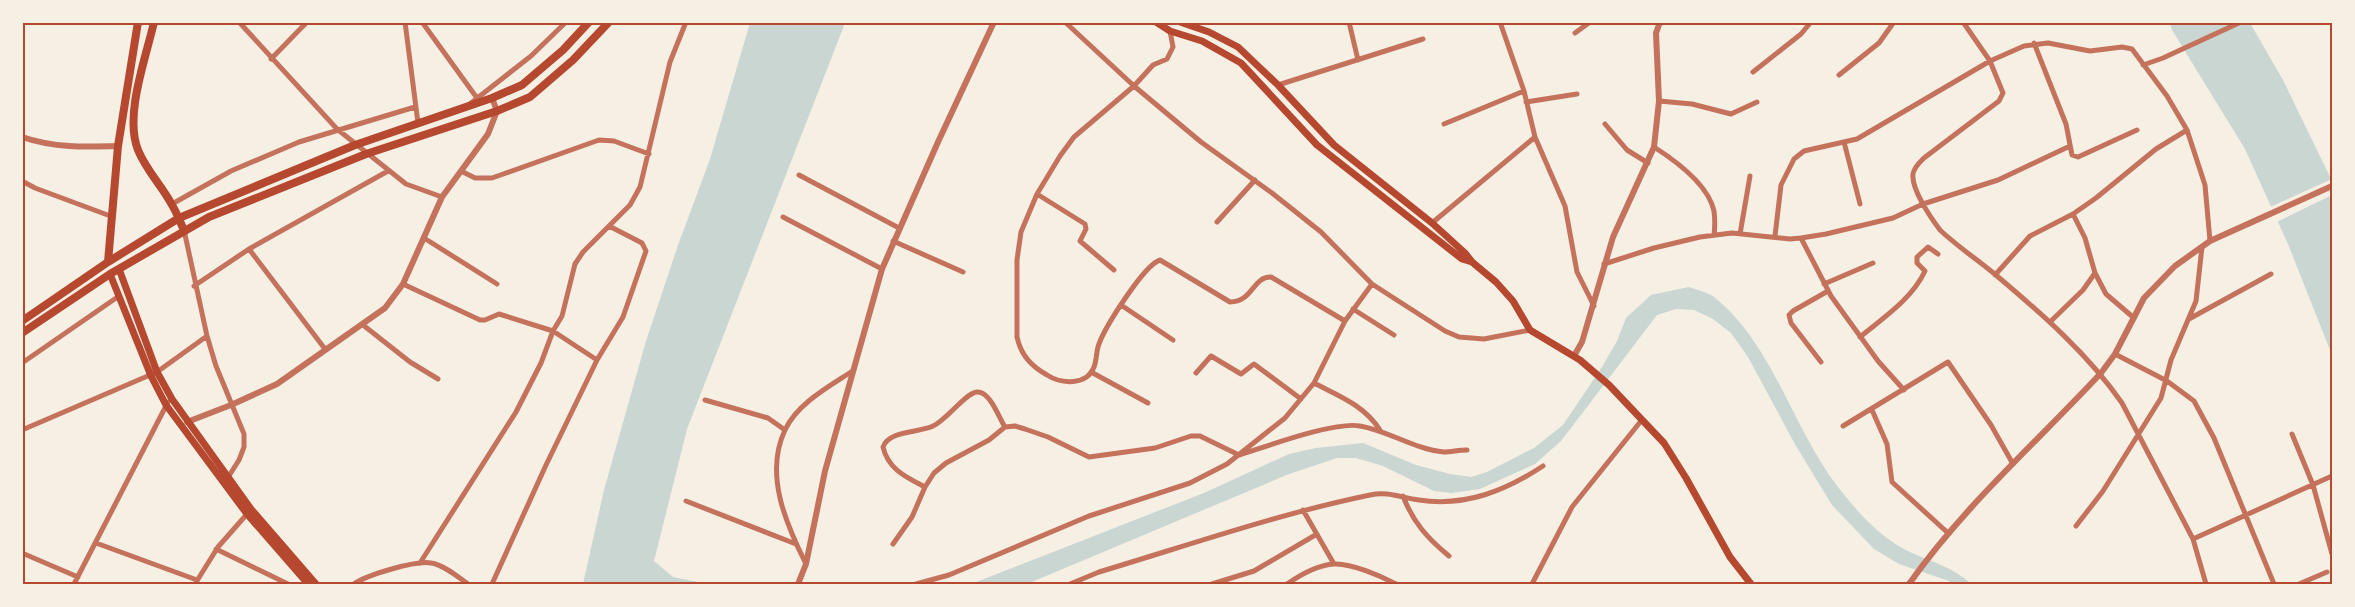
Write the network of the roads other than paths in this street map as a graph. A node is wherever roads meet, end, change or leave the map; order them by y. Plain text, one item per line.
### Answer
1 (138, 22) edge
2 (154, 22) edge
3 (239, 22) edge
4 (307, 22) edge
5 (405, 22) edge
6 (422, 22) edge
7 (566, 22) edge
8 (589, 22) edge
9 (609, 22) edge
10 (686, 22) edge
11 (994, 22) edge
12 (1065, 22) edge
13 (1156, 22) edge
14 (1180, 22) edge
15 (1349, 22) edge
16 (1500, 22) edge
17 (1590, 22) edge
18 (1660, 22) edge
19 (1811, 22) edge
20 (1894, 22) edge
21 (1963, 22) edge
22 (2241, 22) edge
23 (1170, 31) junction
24 (1575, 33) dead end
25 (1423, 39) dead end
26 (2034, 43) junction
27 (271, 59) junction
28 (1358, 60) junction
29 (1990, 61) junction
30 (2143, 65) junction
31 (1753, 72) dead end
32 (1839, 75) dead end
33 (1278, 85) junction
34 (1134, 86) junction
35 (1524, 91) junction
36 (1577, 94) dead end
37 (477, 98) junction
38 (492, 98) junction
39 (1659, 101) junction
40 (1526, 102) junction
41 (1757, 102) dead end
42 (415, 107) junction
43 (465, 108) junction
44 (498, 111) junction
45 (418, 123) junction
46 (1444, 124) dead end
47 (1605, 124) dead end
48 (337, 129) junction
49 (2137, 130) dead end
50 (2187, 130) junction
51 (22, 136) edge
52 (1535, 137) junction
53 (1844, 142) junction
54 (355, 145) junction
55 (118, 146) junction
56 (2070, 146) junction
57 (1654, 147) junction
58 (366, 154) junction
59 (649, 154) junction
60 (1648, 163) junction
61 (388, 171) junction
62 (461, 171) junction
63 (799, 175) dead end
64 (1750, 176) dead end
65 (1255, 180) junction
66 (22, 181) edge
67 (2332, 186) edge
68 (1037, 194) junction
69 (442, 197) junction
70 (172, 204) junction
71 (1860, 204) dead end
72 (1923, 204) junction
73 (2073, 214) junction
74 (113, 217) junction
75 (783, 217) dead end
76 (179, 218) junction
77 (1217, 222) dead end
78 (1432, 223) junction
79 (609, 226) junction
80 (899, 228) junction
81 (184, 230) junction
82 (1740, 234) junction
83 (1714, 235) junction
84 (1775, 236) junction
85 (424, 238) junction
86 (1801, 238) junction
87 (893, 241) junction
88 (2210, 241) junction
89 (2202, 247) junction
90 (249, 249) junction
91 (1938, 254) dead end
92 (108, 262) junction
93 (1472, 262) junction
94 (1873, 263) dead end
95 (1604, 264) junction
96 (119, 269) junction
97 (882, 270) junction
98 (1114, 270) dead end
99 (963, 272) dead end
100 (2095, 273) junction
101 (110, 274) junction
102 (2271, 274) dead end
103 (1995, 275) junction
104 (403, 284) junction
105 (497, 284) dead end
106 (1372, 284) junction
107 (1824, 284) junction
108 (194, 286) junction
109 (1828, 291) junction
110 (119, 296) junction
111 (1121, 305) junction
112 (1593, 306) junction
113 (1353, 309) junction
114 (2134, 318) junction
115 (2189, 320) junction
116 (22, 321) edge
117 (1345, 321) junction
118 (2050, 322) junction
119 (363, 325) junction
120 (1530, 330) junction
121 (553, 331) junction
122 (22, 333) edge
123 (1394, 335) dead end
124 (207, 336) junction
125 (1860, 337) junction
126 (1173, 340) dead end
127 (325, 349) junction
128 (2115, 354) junction
129 (1577, 358) junction
130 (597, 360) junction
131 (1821, 362) dead end
132 (22, 363) edge
133 (851, 372) junction
134 (1092, 372) junction
135 (1196, 373) dead end
136 (2101, 373) junction
137 (154, 374) junction
138 (438, 379) dead end
139 (2167, 381) junction
140 (1314, 383) junction
141 (1904, 390) junction
142 (172, 399) junction
143 (1301, 399) junction
144 (705, 400) dead end
145 (1148, 403) dead end
146 (166, 405) junction
147 (231, 405) junction
148 (1872, 410) junction
149 (1641, 421) junction
150 (187, 422) junction
151 (1844, 426) dead end
152 (1005, 428) junction
153 (785, 429) junction
154 (22, 430) edge
155 (1380, 430) junction
156 (2138, 433) junction
157 (2292, 434) dead end
158 (1467, 450) dead end
159 (1239, 455) junction
160 (2013, 464) junction
161 (1544, 466) dead end
162 (2332, 476) edge
163 (226, 480) junction
164 (2313, 485) junction
165 (925, 487) junction
166 (1403, 496) junction
167 (686, 501) dead end
168 (1303, 510) junction
169 (247, 514) junction
170 (2244, 516) junction
171 (2076, 526) dead end
172 (1947, 533) junction
173 (1317, 534) junction
174 (2193, 539) junction
175 (96, 543) junction
176 (796, 544) junction
177 (893, 544) dead end
178 (216, 549) junction
179 (2332, 554) edge
180 (1449, 555) dead end
181 (24, 556) edge
182 (420, 563) junction
183 (806, 564) junction
184 (1334, 564) junction
185 (2327, 572) dead end
186 (78, 577) junction
187 (273, 577) junction
188 (196, 582) edge
189 (1911, 582) edge
190 (74, 585) edge
191 (268, 585) edge
192 (288, 585) edge
193 (308, 585) edge
194 (316, 585) edge
195 (354, 585) edge
196 (468, 585) edge
197 (492, 585) edge
198 (798, 585) edge
199 (916, 585) edge
200 (1070, 585) edge
201 (1212, 585) edge
202 (1287, 585) edge
203 (1396, 585) edge
204 (1532, 585) edge
205 (1751, 585) edge
206 (2206, 585) edge
207 (2274, 585) edge
208 (2299, 585) edge

1 - 55 main road
2 - 70 main road
3 - 27 street
4 - 27 street
5 - 42 street
6 - 37 street
7 - 37 street
8 - 38 main road
9 - 44 main road
10 - 59 street
11 - 80 street
12 - 34 street
13 - 23 main road
14 - 33 main road
15 - 28 street
16 - 35 street
17 - 24 street
18 - 39 street
19 - 31 street
20 - 32 street
21 - 29 street
22 - 30 street
23 - 34 street
23 - 93 main road
25 - 28 street
26 - 29 street
26 - 30 street
26 - 56 street
27 - 48 street
28 - 33 street
29 - 53 street
29 - 72 street
30 - 50 street
33 - 78 main road
34 - 65 street
34 - 68 street
35 - 40 street
35 - 46 street
36 - 40 street
37 - 43 street
38 - 43 main road
38 - 44 street
39 - 41 street
39 - 57 street
40 - 52 street
42 - 45 street
42 - 48 street
43 - 45 main road
44 - 58 main road
44 - 62 street
45 - 54 main road
47 - 60 street
48 - 54 street
48 - 70 street
49 - 56 street
50 - 73 street
50 - 88 street
51 - 55 street
52 - 78 street
52 - 112 street
53 - 71 street
53 - 84 street
54 - 58 street
54 - 76 main road
55 - 74 main road
56 - 72 street
57 - 60 street
57 - 83 street
58 - 61 street
58 - 81 main road
59 - 62 street
59 - 79 street
60 - 95 street
61 - 69 street
61 - 90 street
62 - 69 street
63 - 80 street
64 - 82 street
65 - 77 street
65 - 106 street
66 - 74 street
67 - 88 street
68 - 98 street
68 - 134 street
69 - 85 street
70 - 76 main road
72 - 86 street
72 - 103 street
73 - 100 street
73 - 103 street
74 - 92 main road
75 - 97 street
76 - 81 main road
76 - 92 main road
78 - 93 main road
79 - 121 street
79 - 130 street
80 - 87 street
81 - 96 main road
81 - 108 street
82 - 83 street
82 - 84 street
83 - 95 street
84 - 86 street
85 - 104 street
85 - 105 street
86 - 107 street
87 - 97 street
87 - 99 street
88 - 89 street
89 - 114 street
89 - 115 street
90 - 108 street
90 - 127 street
91 - 125 street
92 - 116 main road
93 - 120 main road
94 - 107 street
95 - 112 street
96 - 101 main road
96 - 137 main road
97 - 133 street
100 - 114 street
100 - 118 street
101 - 110 main road
101 - 122 main road
102 - 115 street
103 - 118 street
104 - 119 street
104 - 121 street
106 - 113 street
106 - 120 street
107 - 109 street
108 - 124 street
109 - 125 street
109 - 131 street
110 - 132 street
110 - 137 main road
111 - 117 street
111 - 126 street
111 - 134 street
112 - 129 street
113 - 117 street
113 - 123 street
114 - 128 street
115 - 139 street
117 - 140 street
118 - 136 street
119 - 127 street
119 - 138 street
120 - 129 main road
121 - 130 street
121 - 182 street
124 - 137 street
124 - 147 street
125 - 141 street
127 - 147 street
128 - 136 street
128 - 139 street
129 - 149 main road
130 - 197 street
133 - 153 street
133 - 183 street
134 - 145 street
135 - 143 street
136 - 156 street
136 - 160 street
137 - 142 main road
137 - 146 main road
137 - 154 street
139 - 156 street
139 - 170 street
140 - 143 street
140 - 155 street
141 - 148 street
141 - 160 street
142 - 146 street
142 - 150 main road
143 - 159 street
144 - 153 street
146 - 163 main road
146 - 175 street
147 - 150 street
147 - 163 street
148 - 151 street
148 - 172 street
149 - 204 street
149 - 205 main road
150 - 163 main road
152 - 159 street
152 - 165 street
152 - 165 street
153 - 176 street
155 - 158 street
155 - 159 street
156 - 171 street
156 - 174 street
157 - 164 street
159 - 199 street
160 - 172 street
161 - 166 street
162 - 164 street
163 - 169 main road
163 - 194 main road
164 - 170 street
164 - 179 street
165 - 177 street
166 - 168 street
166 - 180 street
167 - 176 street
168 - 173 street
168 - 200 street
169 - 178 street
169 - 193 main road
170 - 174 street
170 - 207 street
172 - 189 street
173 - 184 street
173 - 201 street
174 - 206 street
175 - 186 street
175 - 188 street
176 - 183 street
178 - 187 street
178 - 188 street
181 - 186 street
182 - 195 street
182 - 196 street
183 - 198 street
184 - 202 street
184 - 203 street
185 - 208 street
186 - 190 street
187 - 191 street
187 - 192 street

